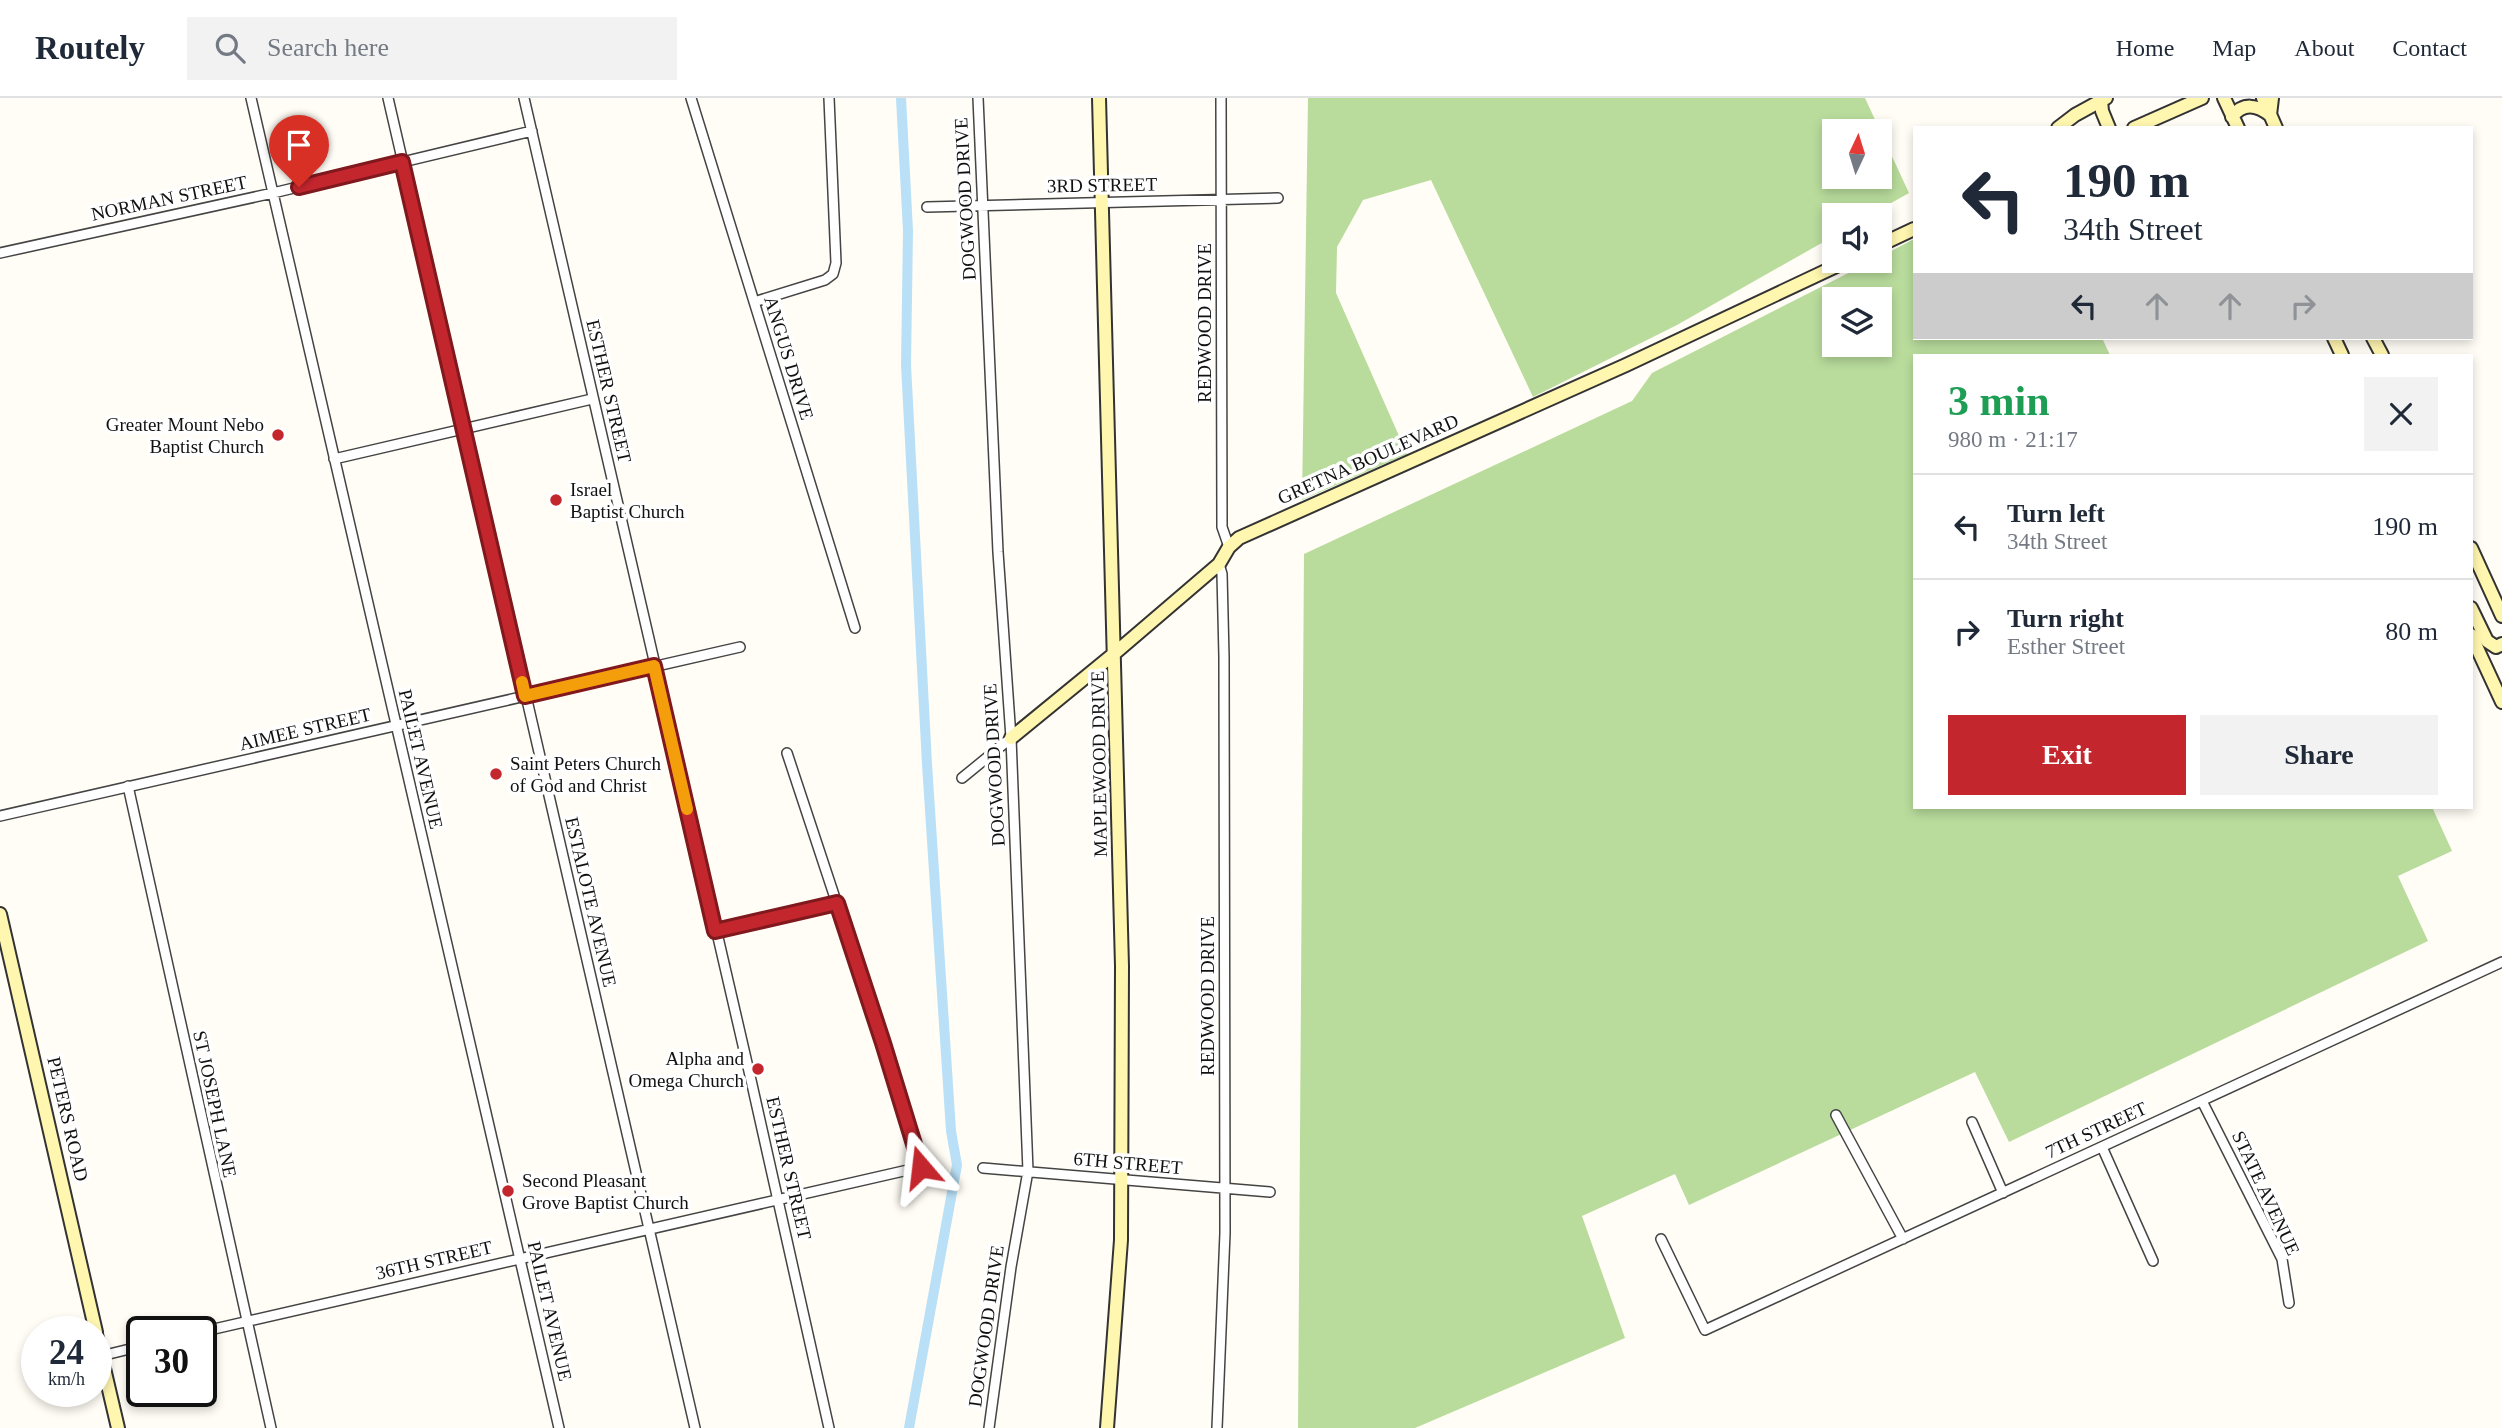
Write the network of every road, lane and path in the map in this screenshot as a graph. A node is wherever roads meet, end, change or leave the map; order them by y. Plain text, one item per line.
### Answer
1 (251, 98) edge
2 (387, 98) edge
3 (524, 98) edge
4 (691, 98) edge
5 (829, 98) edge
6 (978, 98) edge
7 (1099, 98) edge
8 (1221, 98) edge
9 (2202, 98) edge
10 (2224, 98) edge
11 (2263, 98) edge
12 (2272, 98) edge
13 (2102, 99) edge
14 (2188, 101) edge
15 (2270, 115) junction
16 (2235, 122) edge
17 (2060, 126) edge
18 (2108, 126) edge
19 (2138, 126) edge
20 (2275, 126) edge
21 (532, 131) junction
22 (402, 162) junction
23 (273, 193) junction
24 (1278, 198) dead end
25 (1222, 199) junction
26 (1102, 202) junction
27 (983, 205) junction
28 (927, 206) dead end
29 (1913, 229) edge
30 (1892, 239) edge
31 (0, 253) edge
32 (1822, 273) edge
33 (754, 302) junction
34 (592, 399) junction
35 (464, 429) junction
36 (334, 459) junction
37 (1228, 547) junction
38 (2473, 552) edge
39 (1219, 564) junction
40 (2473, 612) edge
41 (2502, 616) edge
42 (855, 628) dead end
43 (2473, 640) edge
44 (2502, 645) edge
45 (740, 646) dead end
46 (1115, 653) junction
47 (654, 666) junction
48 (525, 696) junction
49 (2502, 702) edge
50 (396, 726) junction
51 (1011, 738) junction
52 (787, 753) dead end
53 (962, 778) dead end
54 (128, 786) junction
55 (0, 816) edge
56 (837, 903) junction
57 (0, 914) edge
58 (715, 931) junction
59 (2502, 962) edge
60 (2202, 1101) junction
61 (1836, 1115) dead end
62 (1972, 1122) dead end
63 (2102, 1147) junction
64 (983, 1168) dead end
65 (1028, 1171) junction
66 (1121, 1180) junction
67 (1225, 1189) junction
68 (1270, 1192) dead end
69 (2003, 1193) junction
70 (778, 1200) junction
71 (649, 1228) junction
72 (1661, 1239) dead end
73 (1903, 1239) junction
74 (520, 1259) junction
75 (2153, 1261) dead end
76 (2289, 1303) dead end
77 (92, 1316) edge
78 (245, 1321) junction
79 (217, 1328) edge
80 (112, 1403) edge
81 (118, 1428) edge
82 (271, 1428) edge
83 (559, 1428) edge
84 (695, 1428) edge
85 (829, 1428) edge
86 (989, 1428) edge
87 (1107, 1428) edge
88 (1217, 1428) edge

1 - 23 street, PAILET AVENUE
2 - 22 street, ESTALOTE AVENUE
3 - 21 street, ESTHER STREET
4 - 33 street, ANGUS DRIVE
5 - 33 street
6 - 27 street, DOGWOOD DRIVE
7 - 26 street, MAPLEWOOD DRIVE
8 - 25 street, REDWOOD DRIVE
9 - 14 street
10 - 16 street
11 - 15 street
12 - 15 street
13 - 17 street
13 - 18 street
14 - 19 street
15 - 16 street
15 - 20 street
21 - 22 street, NORMAN STREET
21 - 34 street, ESTHER STREET
22 - 23 street, NORMAN STREET
22 - 35 street, ESTALOTE AVENUE
23 - 31 street, NORMAN STREET
23 - 36 street, PAILET AVENUE
24 - 25 street, 3RD STREET
25 - 26 street, 3RD STREET
25 - 37 street, REDWOOD DRIVE
26 - 27 street, 3RD STREET
26 - 46 street, MAPLEWOOD DRIVE
27 - 28 street, 3RD STREET
27 - 51 street, DOGWOOD DRIVE
29 - 30 street
32 - 37 street, GRETNA BOULEVARD
33 - 42 street, ANGUS DRIVE
34 - 35 street
34 - 47 street, ESTHER STREET
35 - 36 street
35 - 48 street, ESTALOTE AVENUE
36 - 50 street, PAILET AVENUE
37 - 39 street, GRETNA BOULEVARD
38 - 41 street
39 - 46 street, GRETNA BOULEVARD
39 - 67 street, REDWOOD DRIVE
40 - 44 street
43 - 49 street
45 - 47 street, AIMEE STREET
46 - 51 street, GRETNA BOULEVARD
46 - 66 street, MAPLEWOOD DRIVE
47 - 48 street, AIMEE STREET
47 - 58 street, ESTHER STREET
48 - 50 street, AIMEE STREET
48 - 71 street, ESTALOTE AVENUE
50 - 54 street, AIMEE STREET
50 - 74 street, PAILET AVENUE
51 - 53 street, GRETNA BOULEVARD
51 - 65 street, DOGWOOD DRIVE
52 - 56 street
54 - 55 street, AIMEE STREET
54 - 78 street, ST JOSEPH LANE
56 - 58 street
56 - 70 street, 36TH STREET
57 - 77 street, PETERS ROAD
58 - 70 street, ESTHER STREET
59 - 60 street, 7TH STREET
60 - 63 street, 7TH STREET
60 - 76 street, STATE AVENUE
61 - 73 street
62 - 69 street
63 - 69 street, 7TH STREET
63 - 75 street
64 - 65 street, 6TH STREET
65 - 66 street, 6TH STREET
65 - 86 street, DOGWOOD DRIVE
66 - 67 street, 6TH STREET
66 - 87 street, MAPLEWOOD DRIVE
67 - 68 street, 6TH STREET
67 - 88 street, REDWOOD DRIVE
69 - 73 street, 7TH STREET
70 - 71 street, 36TH STREET
70 - 85 street, ESTHER STREET
71 - 74 street, 36TH STREET
71 - 84 street, ESTALOTE AVENUE
72 - 73 street, 7TH STREET
74 - 78 street, 36TH STREET
74 - 83 street, PAILET AVENUE
78 - 79 street, 36TH STREET
78 - 82 street, ST JOSEPH LANE
80 - 81 street, PETERS ROAD

